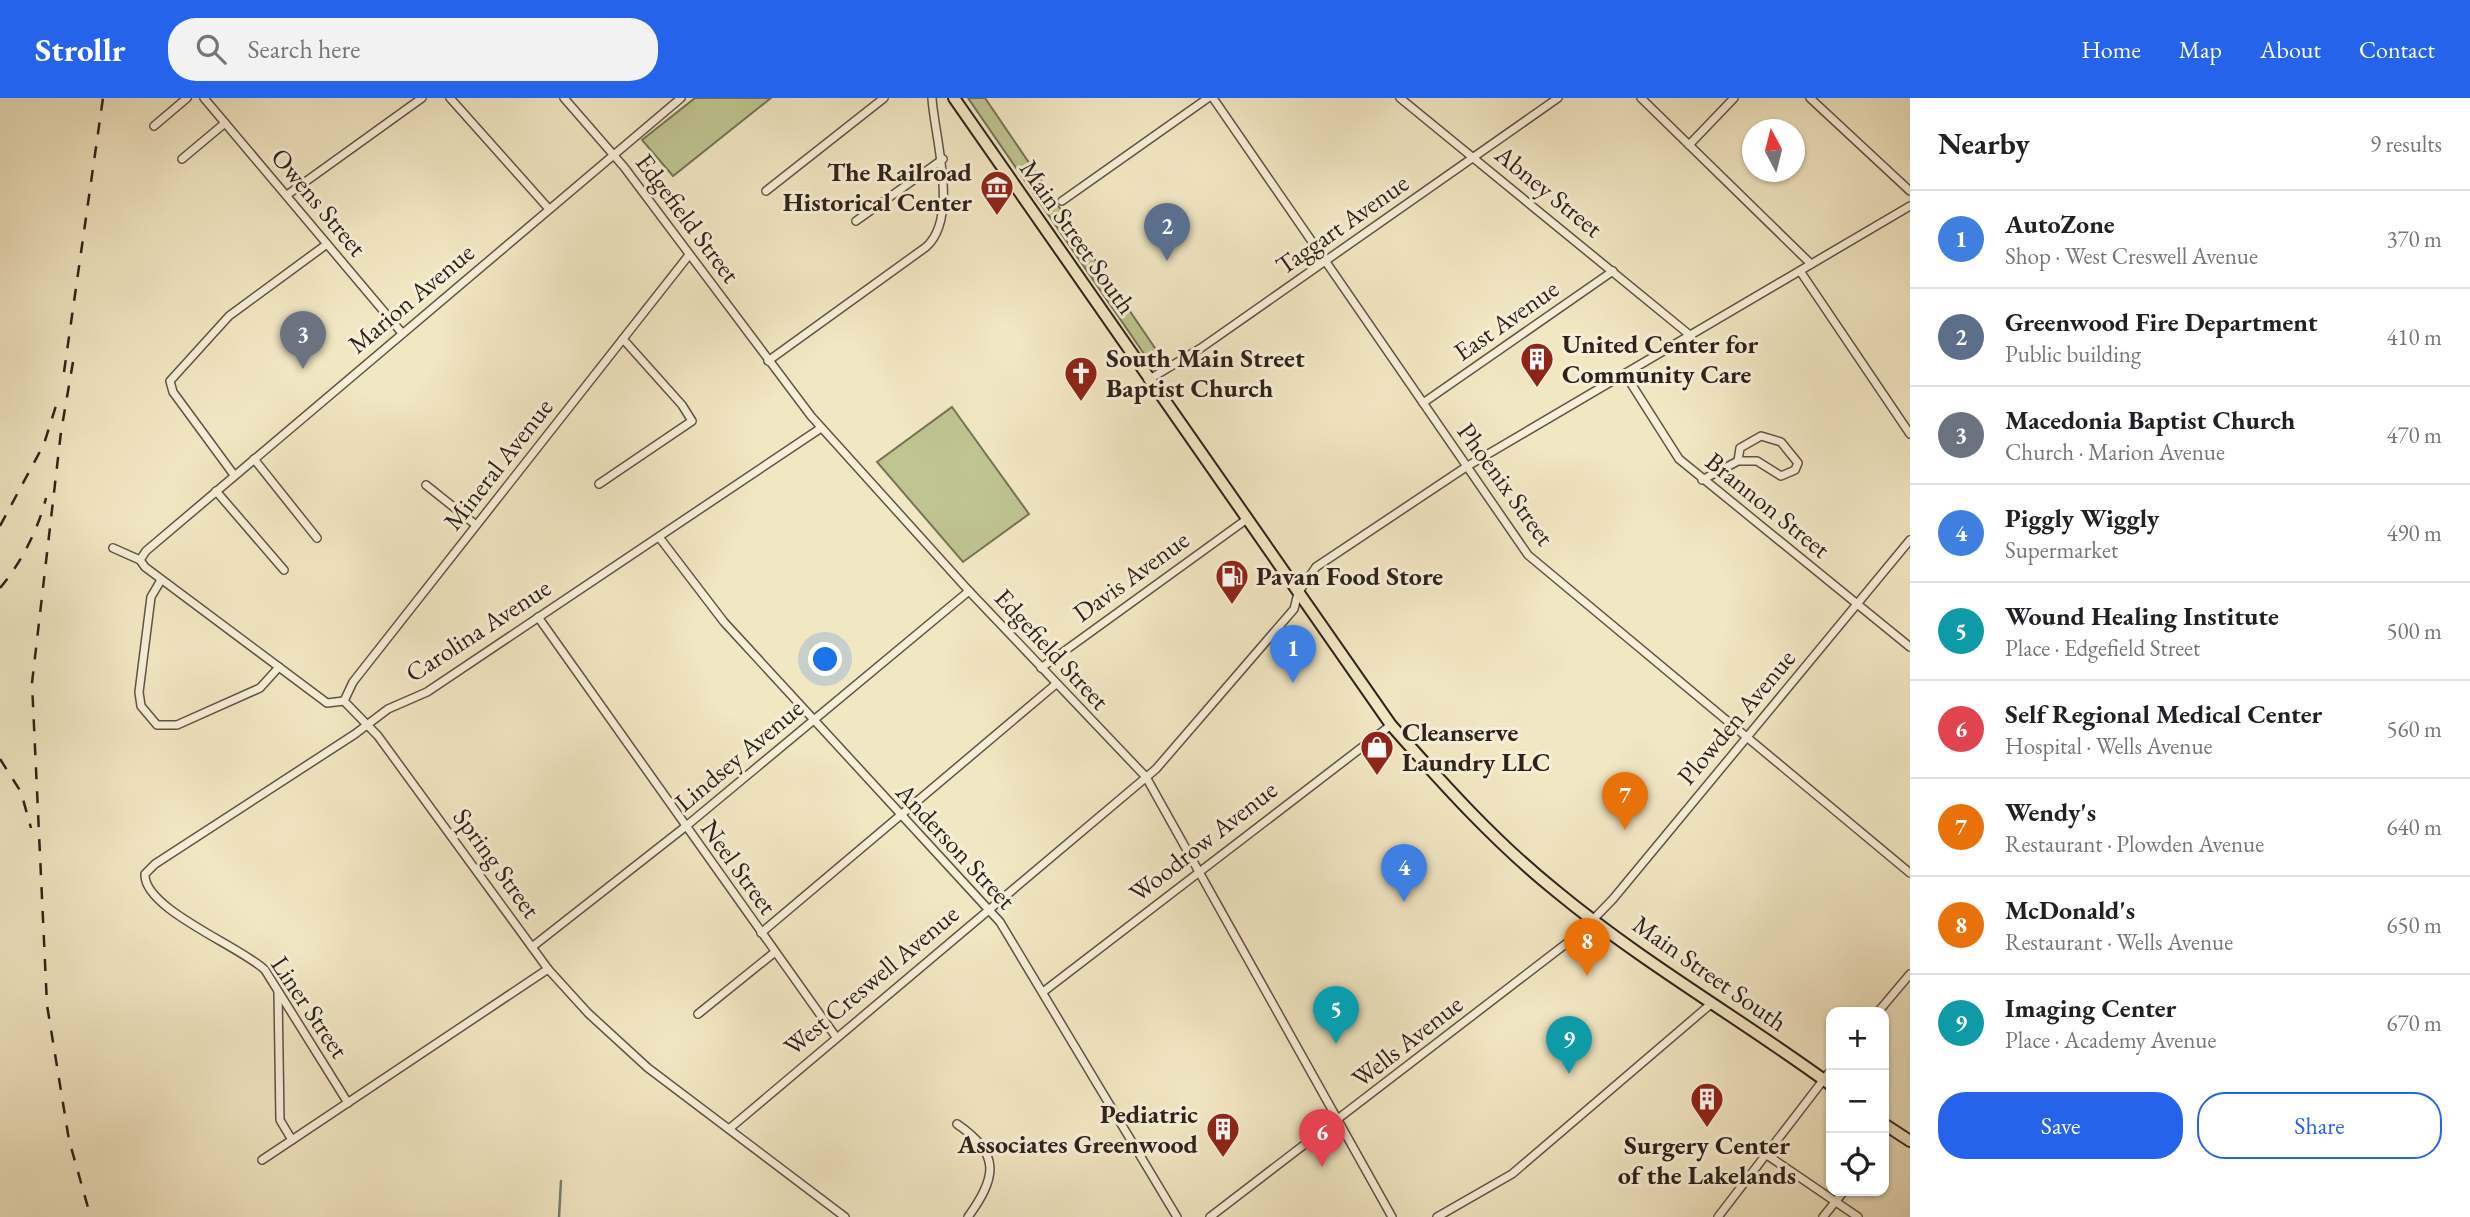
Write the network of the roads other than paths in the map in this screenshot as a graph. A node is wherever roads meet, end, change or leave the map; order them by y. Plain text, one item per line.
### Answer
1 (187, 98) edge
2 (204, 98) edge
3 (405, 98) edge
4 (422, 98) edge
5 (450, 98) edge
6 (564, 98) edge
7 (681, 98) edge
8 (884, 98) edge
9 (932, 98) edge
10 (954, 98) edge
11 (1210, 98) edge
12 (1400, 98) edge
13 (1558, 98) edge
14 (1641, 98) edge
15 (1734, 98) edge
16 (1810, 98) edge
17 (411, 106) junction
18 (225, 123) junction
19 (153, 126) dead end
20 (1689, 145) junction
21 (614, 155) junction
22 (1474, 157) junction
23 (182, 159) dead end
24 (943, 159) junction
25 (766, 191) dead end
26 (1910, 191) edge
27 (287, 195) junction
28 (1062, 201) dead end
29 (1910, 206) edge
30 (549, 209) junction
31 (856, 221) dead end
32 (327, 244) junction
33 (689, 255) junction
34 (1325, 261) junction
35 (1811, 264) junction
36 (1613, 271) junction
37 (1800, 271) junction
38 (402, 333) junction
39 (1690, 336) junction
40 (623, 339) junction
41 (768, 361) junction
42 (1625, 374) junction
43 (1149, 380) junction
44 (1423, 403) junction
45 (821, 428) junction
46 (1910, 434) edge
47 (254, 459) junction
48 (1738, 461) junction
49 (1466, 467) junction
50 (234, 475) junction
51 (1702, 480) junction
52 (599, 484) dead end
53 (426, 485) dead end
54 (216, 491) junction
55 (1247, 519) junction
56 (476, 526) junction
57 (659, 537) junction
58 (317, 538) dead end
59 (1910, 540) edge
60 (113, 548) dead end
61 (140, 560) junction
62 (284, 569) dead end
63 (161, 580) junction
64 (969, 591) junction
65 (1298, 593) junction
66 (1857, 604) junction
67 (538, 617) junction
68 (1910, 648) edge
69 (279, 667) junction
70 (1041, 668) junction
71 (1056, 684) junction
72 (344, 701) junction
73 (813, 721) junction
74 (368, 724) junction
75 (1391, 725) junction
76 (1745, 738) junction
77 (1146, 777) junction
78 (900, 815) junction
79 (685, 827) junction
80 (155, 864) joint
81 (1199, 872) junction
82 (1910, 873) edge
83 (988, 909) junction
84 (1593, 920) junction
85 (761, 933) junction
86 (532, 947) junction
87 (775, 952) junction
88 (548, 969) junction
89 (1910, 974) edge
90 (278, 992) junction
91 (1043, 992) junction
92 (1712, 1003) junction
93 (1882, 1007) edge
94 (698, 1014) dead end
95 (836, 1037) junction
96 (1826, 1077) edge
97 (1826, 1083) edge
98 (348, 1103) junction
99 (1338, 1120) junction
100 (957, 1124) dead end
101 (729, 1129) junction
102 (1889, 1129) edge
103 (292, 1140) junction
104 (1910, 1141) edge
105 (1767, 1155) junction
106 (262, 1160) dead end
107 (1840, 1196) edge
108 (1836, 1201) junction
109 (845, 1217) edge
110 (968, 1217) edge
111 (1177, 1217) edge
112 (1210, 1217) edge
113 (1392, 1217) edge
114 (1437, 1217) edge
115 (1718, 1217) edge
116 (1823, 1217) edge
117 (1858, 1217) edge

1 - 19 street
2 - 18 street, Owens Street
3 - 17 street
4 - 17 street
5 - 30 street
6 - 21 street, Edgefield Street
7 - 21 street, Marion Avenue
8 - 25 street
9 - 24 street
10 - 43 main road, Main Street South
11 - 28 street
11 - 34 street, Phoenix Street
12 - 22 street, Abney Street
13 - 22 street, Taggart Avenue
14 - 20 street
15 - 20 street
16 - 26 street
17 - 27 street
18 - 23 street
18 - 27 street, Owens Street
20 - 35 street
21 - 30 street, Marion Avenue
21 - 33 street, Edgefield Street
22 - 34 street, Taggart Avenue
22 - 36 street, Abney Street
24 - 31 street
24 - 41 street
27 - 32 street, Owens Street
29 - 35 street, West Creswell Avenue
30 - 38 street, Marion Avenue
32 - 38 street, Owens Street
32 - 50 street
33 - 40 street, Mineral Avenue
33 - 41 street, Edgefield Street
34 - 43 street, Taggart Avenue
34 - 44 street, Phoenix Street
35 - 37 street, West Creswell Avenue
36 - 39 street, Abney Street
36 - 44 street, East Avenue
37 - 39 street, West Creswell Avenue
37 - 46 street
38 - 47 street, Marion Avenue
39 - 42 street, West Creswell Avenue
40 - 52 street
40 - 56 street, Mineral Avenue
41 - 45 street, Edgefield Street
42 - 49 street, West Creswell Avenue
42 - 51 street, Brannon Street
43 - 55 main road, Main Street South
44 - 49 street, Phoenix Street
45 - 57 street, Carolina Avenue
45 - 64 street, Edgefield Street
47 - 50 street, Marion Avenue
47 - 58 street
48 - 48 street
48 - 51 street
49 - 65 street, West Creswell Avenue
49 - 76 street, Phoenix Street
50 - 54 street, Marion Avenue
51 - 66 street, Brannon Street
53 - 56 street
54 - 61 street, Marion Avenue
54 - 62 street
55 - 65 main road, Main Street South
55 - 70 street, Davis Avenue
56 - 72 street, Mineral Avenue
57 - 67 street, Carolina Avenue
57 - 73 street, Anderson Street
59 - 66 street, Plowden Avenue
60 - 61 street, Spring Street
61 - 63 street, Spring Street
63 - 69 street, Spring Street
63 - 69 street
64 - 70 street, Edgefield Street
64 - 73 street, Lindsey Avenue
65 - 75 main road, Main Street South
65 - 77 street, West Creswell Avenue
66 - 68 street, Brannon Street
66 - 76 street, Plowden Avenue
67 - 74 street, Carolina Avenue
67 - 79 street, Neel Street
69 - 72 street, Spring Street
70 - 71 street, Edgefield Street
71 - 77 street, Edgefield Street
71 - 78 street
72 - 74 street, Spring Street
73 - 78 street, Anderson Street
73 - 79 street, Lindsey Avenue
74 - 80 street, Carolina Avenue
74 - 86 street, Spring Street
75 - 81 street, Woodrow Avenue
75 - 84 main road, Main Street South
76 - 82 street, Phoenix Street
76 - 84 street, Plowden Avenue
77 - 81 street, Edgefield Street
77 - 83 street, West Creswell Avenue
78 - 83 street, Anderson Street
78 - 85 street
79 - 85 street, Neel Street
79 - 86 street, Lindsey Avenue
80 - 90 street, Liner Street
81 - 91 street, Woodrow Avenue
81 - 99 street, Edgefield Street
83 - 91 street, Anderson Street
83 - 95 street, West Creswell Avenue
84 - 92 main road, Main Street South
84 - 99 street, Wells Avenue
85 - 87 street, Neel Street
86 - 88 street, Spring Street
87 - 94 street
87 - 95 street, Neel Street
88 - 98 street
88 - 101 street, Spring Street
89 - 93 street
90 - 98 street, Liner Street
90 - 103 street
91 - 111 street, Anderson Street
92 - 96 main road, Main Street South
92 - 114 street
95 - 101 street, West Creswell Avenue
97 - 105 street
98 - 103 street
99 - 112 street, Wells Avenue
99 - 113 street, Edgefield Street
100 - 110 street
101 - 109 street, Spring Street
102 - 104 main road
103 - 106 street
105 - 108 street
105 - 115 street
107 - 108 street
108 - 116 street
108 - 117 street

